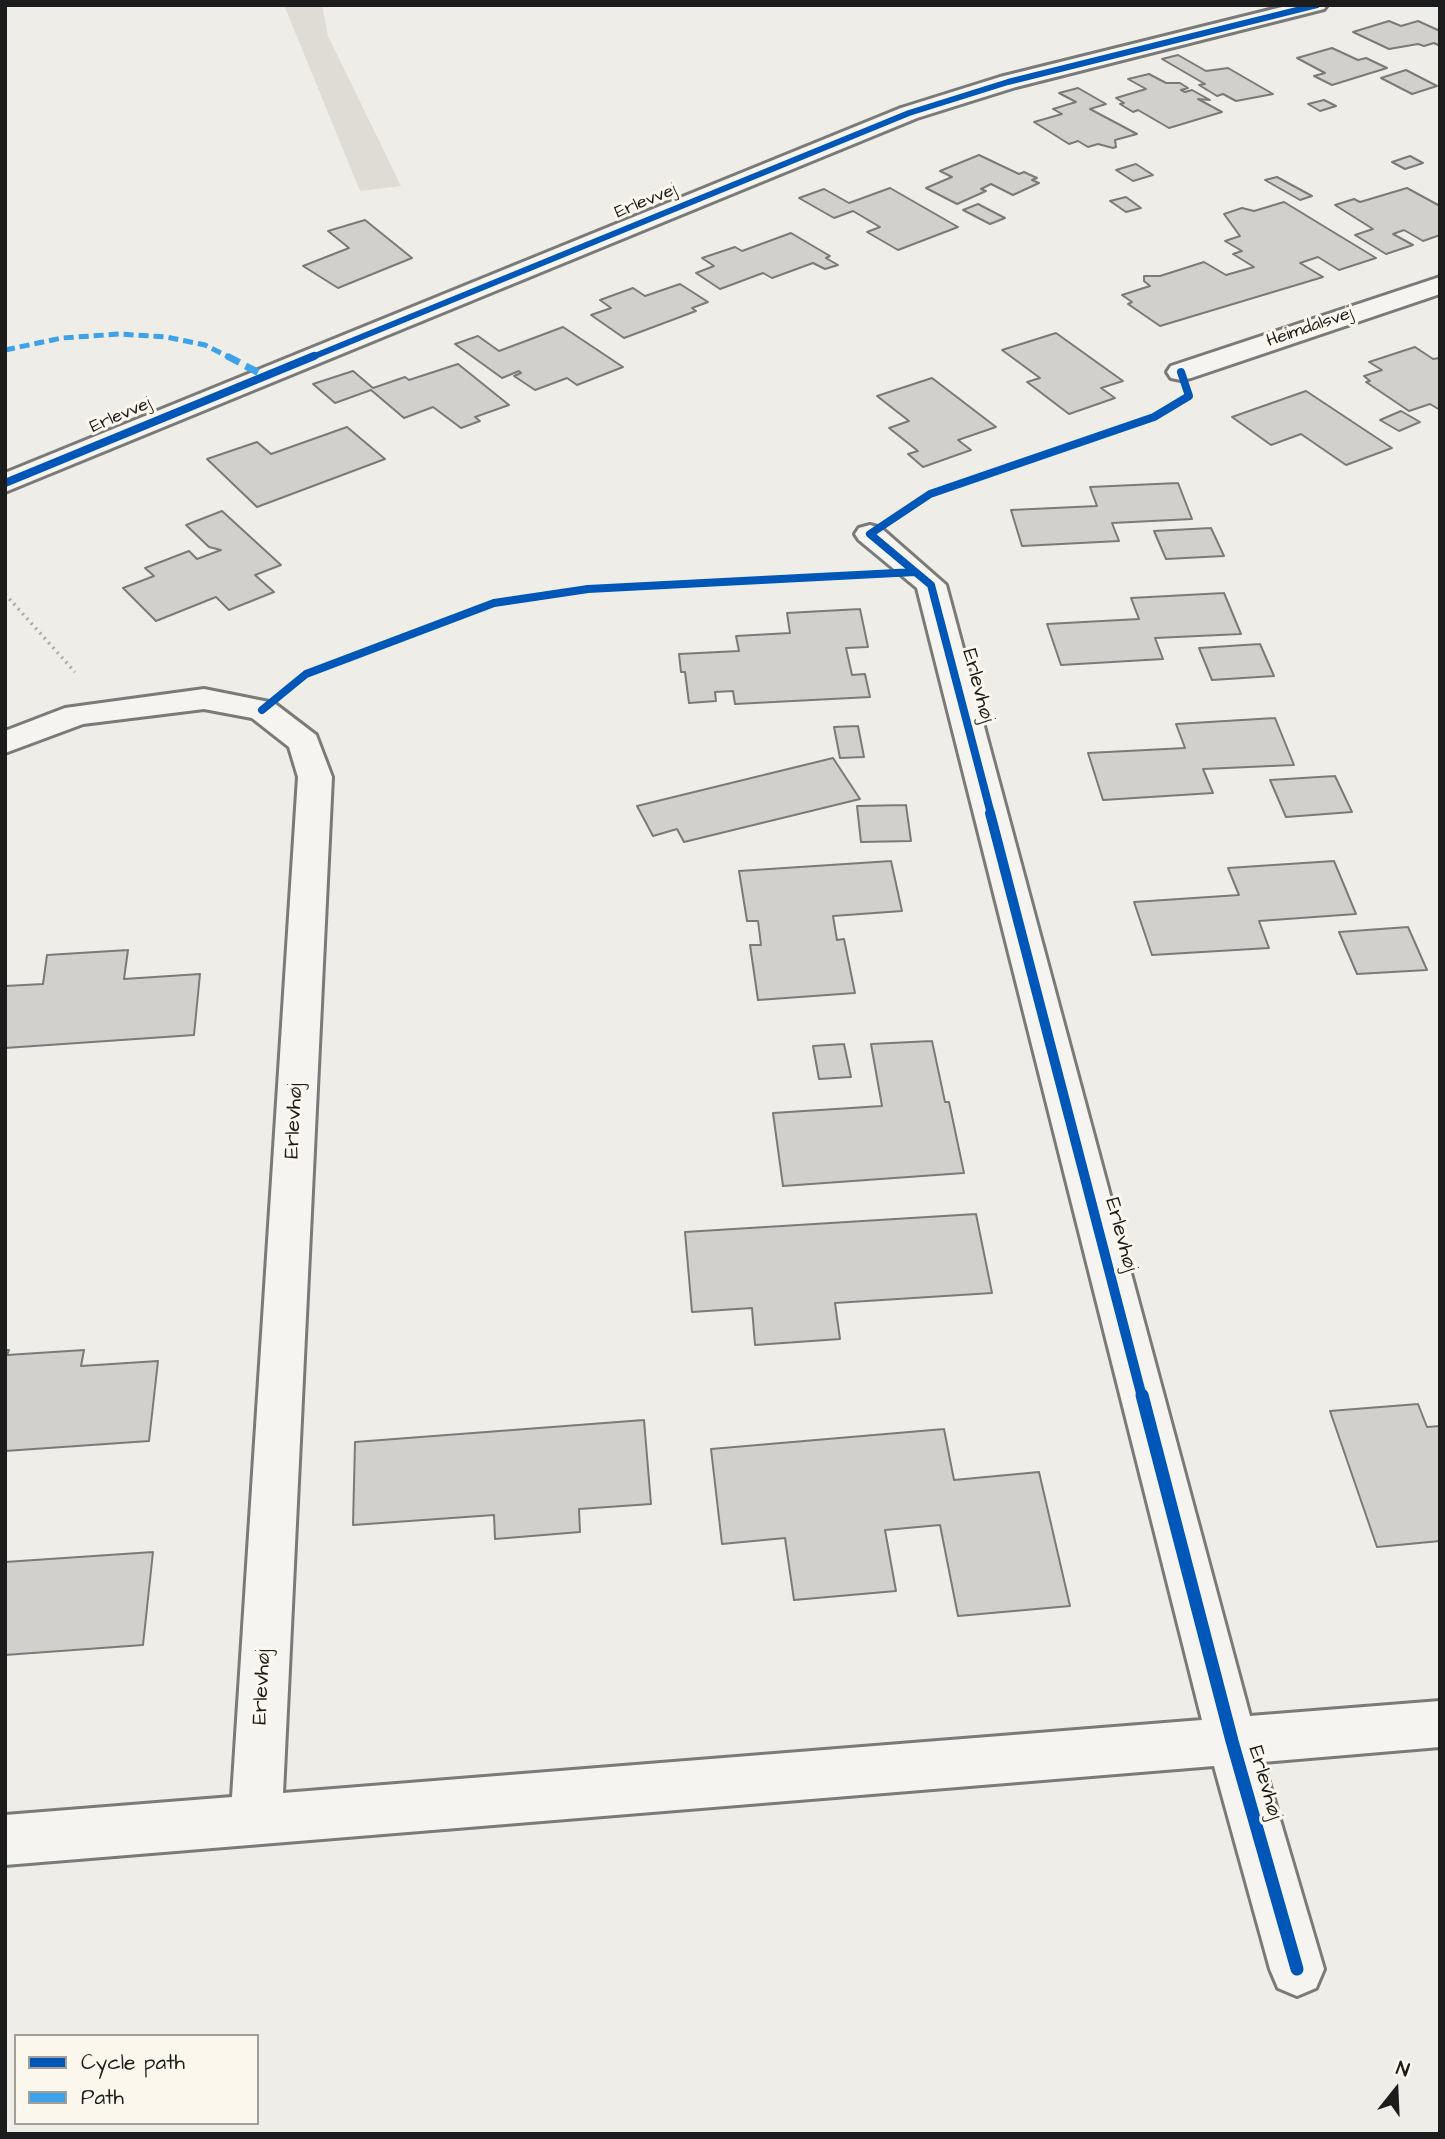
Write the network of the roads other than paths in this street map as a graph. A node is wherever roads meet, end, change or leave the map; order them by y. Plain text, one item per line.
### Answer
1 (1317, 5) edge
2 (1440, 285) edge
3 (1181, 372) dead end
4 (5, 483) edge
5 (870, 534) dead end
6 (5, 743) edge
7 (1440, 1724) edge
8 (1232, 1741) junction
9 (256, 1818) junction
10 (5, 1840) edge
11 (1297, 1969) dead end

1 - 4 street, Erlevvej
2 - 3 street, Heimdalsvej
5 - 8 street, Erlevhøj
6 - 9 street, Erlevhøj
7 - 8 street, Erlevhøj
8 - 9 street, Erlevhøj
8 - 11 street, Erlevhøj
9 - 10 street, Erlevhøj

